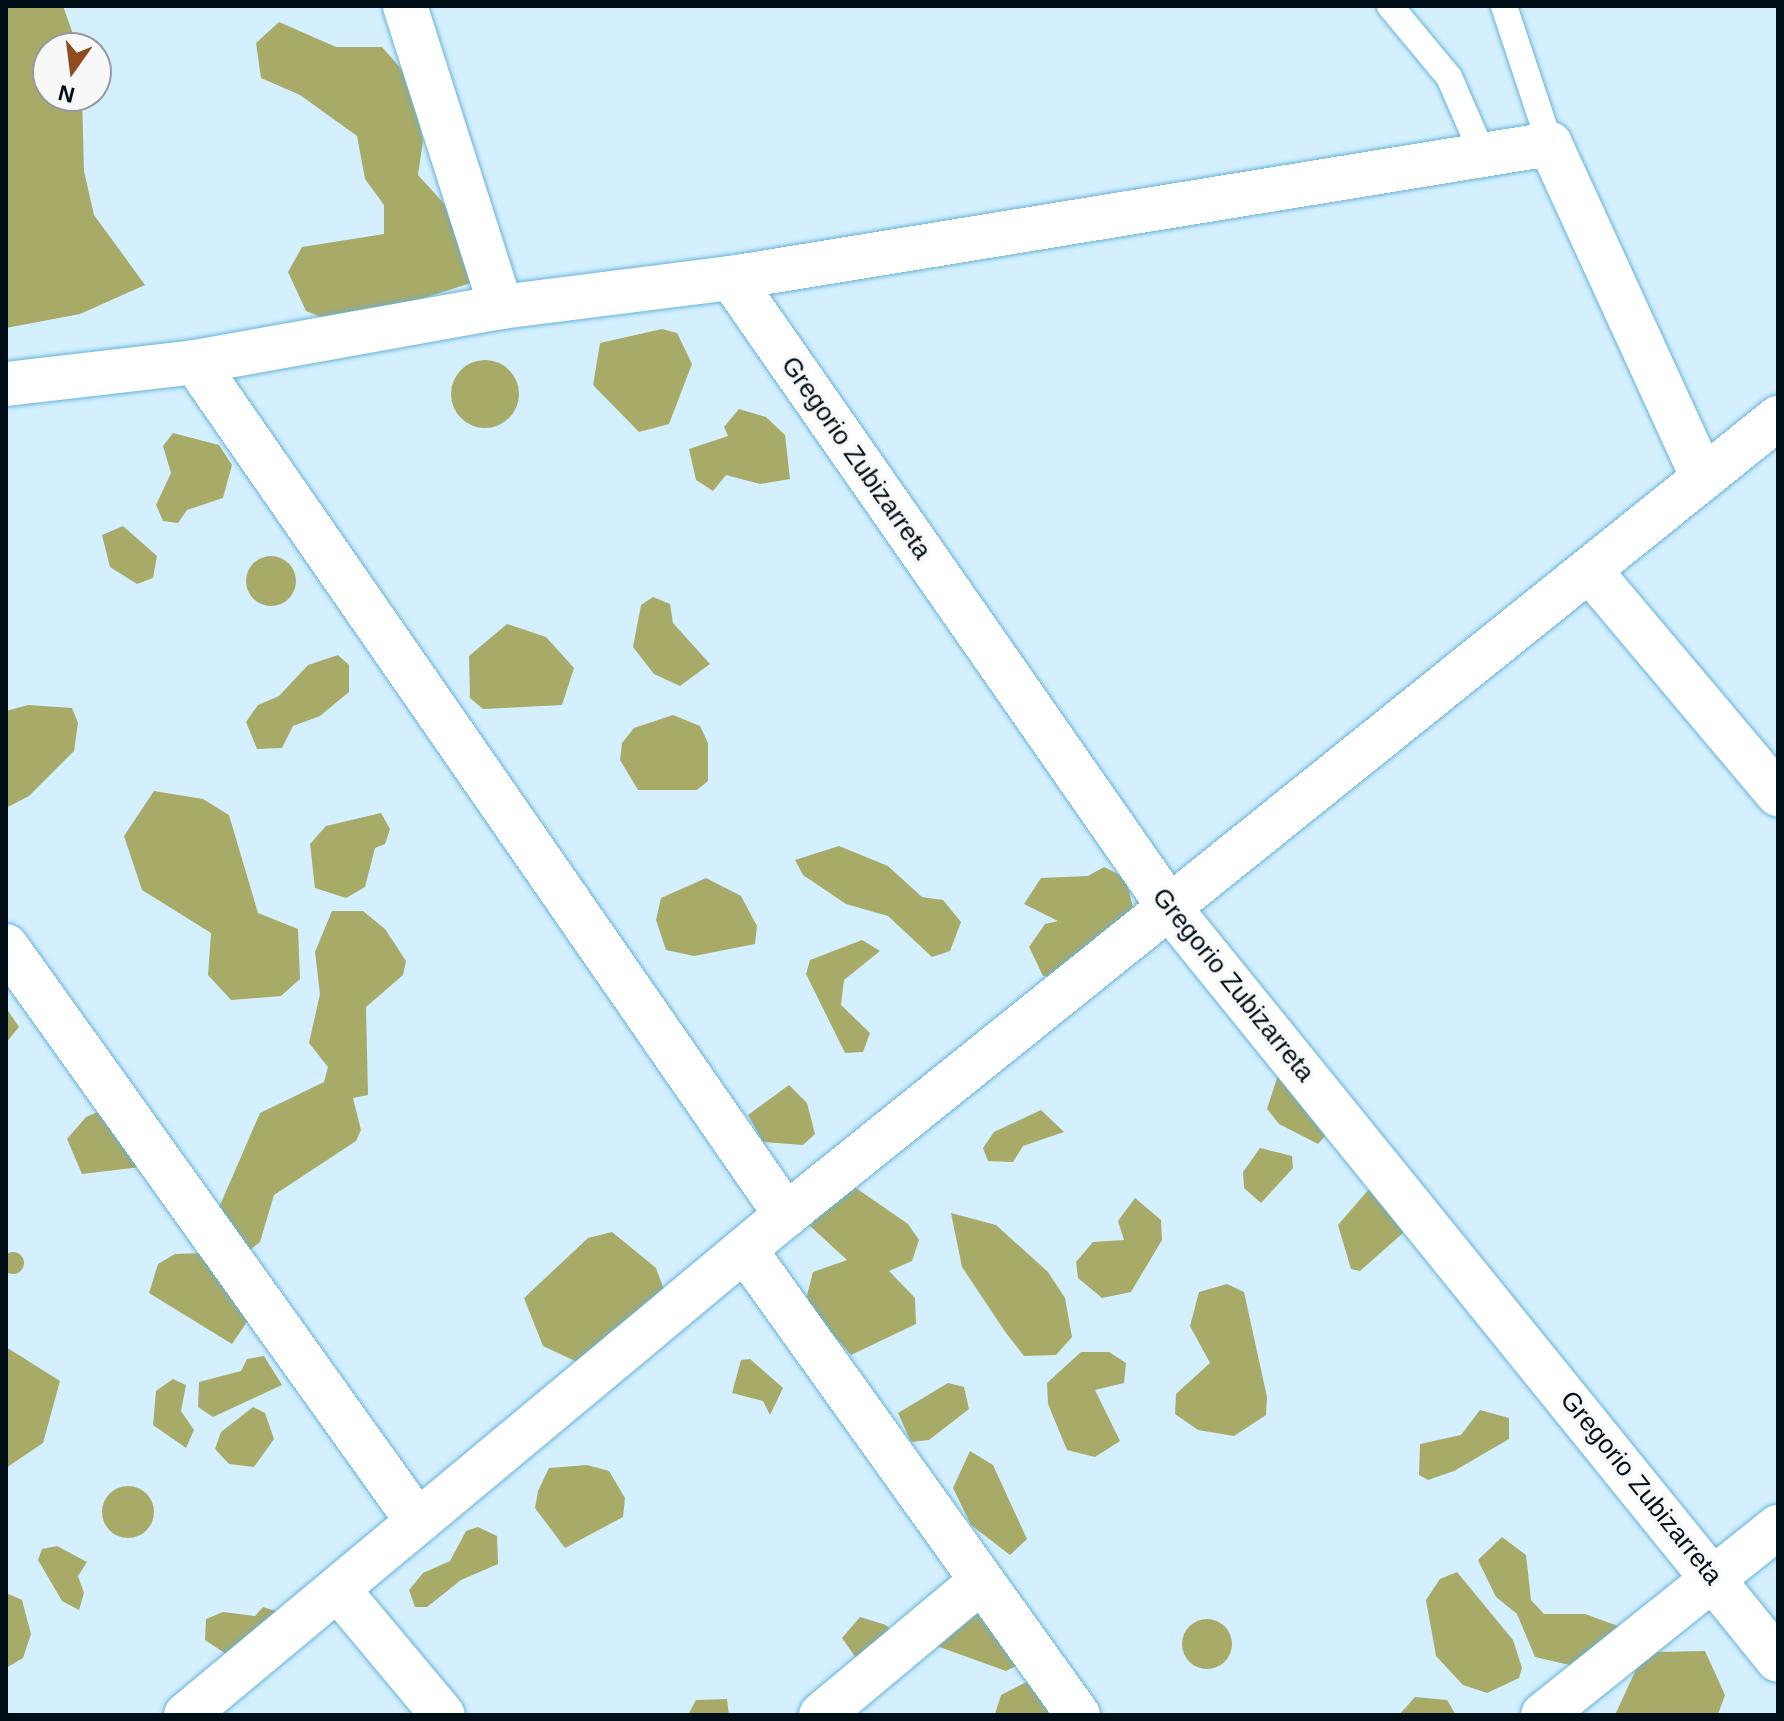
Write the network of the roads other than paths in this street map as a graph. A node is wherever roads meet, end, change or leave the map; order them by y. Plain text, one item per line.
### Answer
1 (405, 6) edge
2 (1390, 6) edge
3 (1504, 6) edge
4 (1550, 144) junction
5 (1483, 155) junction
6 (731, 278) junction
7 (501, 307) junction
8 (195, 362) junction
9 (6, 384) edge
10 (1778, 418) edge
11 (1703, 478) junction
12 (1590, 571) junction
13 (1778, 794) edge
14 (1172, 911) junction
15 (6, 946) edge
16 (786, 1215) junction
17 (745, 1250) junction
18 (418, 1522) junction
19 (1778, 1527) edge
20 (1713, 1577) junction
21 (980, 1582) junction
22 (340, 1592) junction
23 (1778, 1660) edge
24 (186, 1715) edge
25 (443, 1715) edge
26 (821, 1715) edge
27 (1078, 1715) edge
28 (1543, 1715) edge

1 - 7 street
2 - 5 lane
3 - 4 lane
4 - 5 street
4 - 11 street
5 - 6 street
6 - 7 street
6 - 14 street, Gregorio Zubizarreta
7 - 8 street
8 - 9 street
8 - 16 street
10 - 11 street
11 - 12 street
12 - 13 street
12 - 14 street
14 - 16 street
14 - 20 street, Gregorio Zubizarreta
15 - 18 street
16 - 17 street
17 - 18 street
17 - 21 street
18 - 22 street
19 - 20 street
20 - 23 street, Gregorio Zubizarreta
20 - 28 street
21 - 26 street
21 - 27 street
22 - 24 street
22 - 25 street

